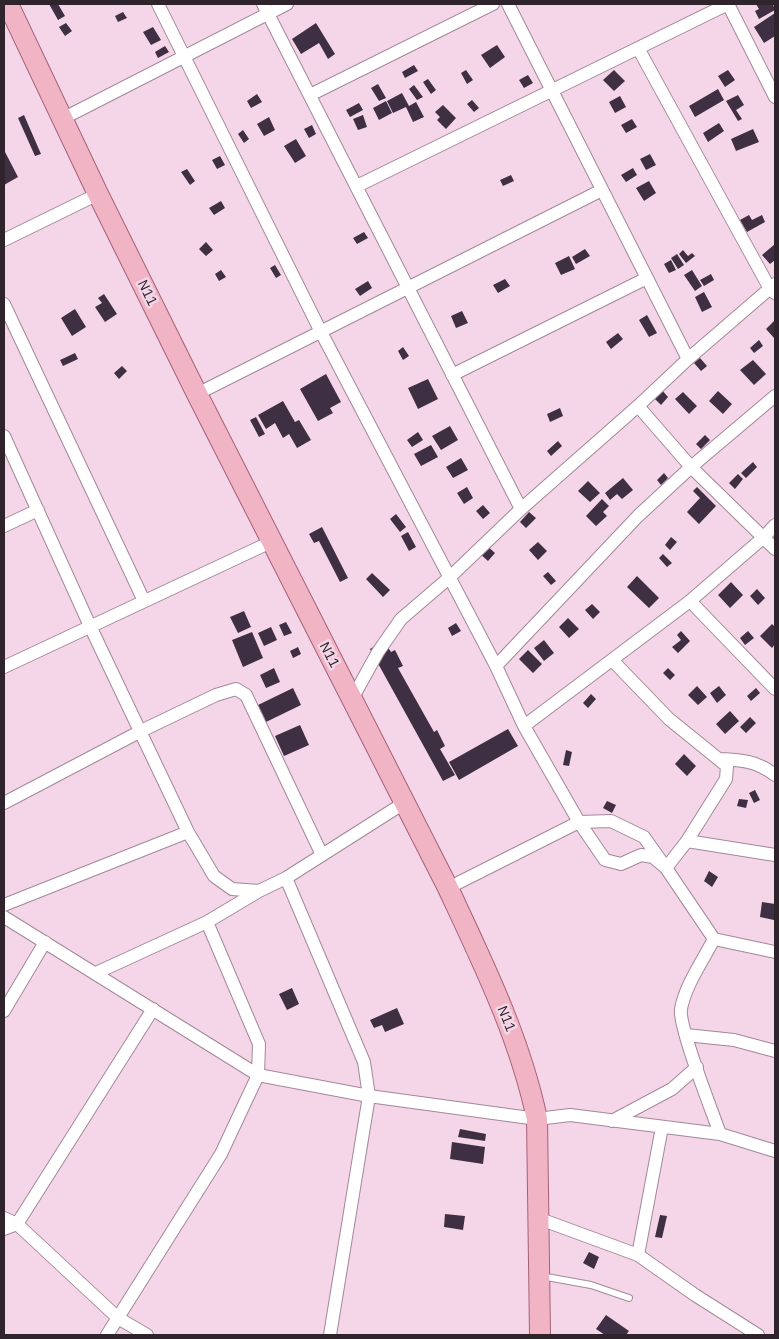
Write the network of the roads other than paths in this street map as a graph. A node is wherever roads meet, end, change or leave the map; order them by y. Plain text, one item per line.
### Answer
1 (8, 4) edge
2 (158, 4) edge
3 (288, 4) edge
4 (493, 4) edge
5 (508, 4) edge
6 (728, 4) edge
7 (266, 9) edge
8 (638, 48) junction
9 (185, 56) junction
10 (552, 90) junction
11 (310, 95) junction
12 (775, 97) edge
13 (62, 119) junction
14 (357, 186) junction
15 (602, 190) junction
16 (98, 194) junction
17 (4, 240) edge
18 (647, 278) junction
19 (408, 288) junction
20 (773, 289) edge
21 (4, 304) edge
22 (321, 332) junction
23 (688, 359) junction
24 (452, 375) junction
25 (197, 394) junction
26 (775, 396) edge
27 (638, 406) junction
28 (4, 436) edge
29 (691, 467) junction
30 (521, 509) junction
31 (38, 510) junction
32 (775, 524) edge
33 (4, 526) edge
34 (764, 538) junction
35 (272, 541) junction
36 (775, 548) edge
37 (450, 577) junction
38 (144, 601) junction
39 (690, 601) junction
40 (90, 626) junction
41 (612, 660) junction
42 (496, 666) junction
43 (4, 667) edge
44 (775, 689) edge
45 (352, 700) junction
46 (524, 726) junction
47 (141, 731) junction
48 (720, 759) junction
49 (775, 775) edge
50 (4, 803) edge
51 (404, 803) junction
52 (579, 822) junction
53 (188, 832) junction
54 (687, 841) junction
55 (322, 855) junction
56 (775, 856) edge
57 (666, 868) junction
58 (286, 878) junction
59 (448, 888) junction
60 (259, 891) junction
61 (4, 905) edge
62 (4, 916) edge
63 (206, 922) junction
64 (714, 940) junction
65 (45, 942) junction
66 (775, 952) edge
67 (96, 973) junction
68 (153, 1009) junction
69 (4, 1011) edge
70 (686, 1036) junction
71 (775, 1051) edge
72 (697, 1068) junction
73 (258, 1075) junction
74 (369, 1096) junction
75 (537, 1119) junction
76 (612, 1121) junction
77 (662, 1127) junction
78 (720, 1134) junction
79 (775, 1151) edge
80 (4, 1218) edge
81 (540, 1219) junction
82 (17, 1224) junction
83 (4, 1229) edge
84 (638, 1256) junction
85 (540, 1276) junction
86 (629, 1298) dead end
87 (118, 1318) junction
88 (107, 1335) edge
89 (147, 1335) edge
90 (330, 1335) edge
91 (540, 1335) edge
92 (758, 1335) edge

1 - 13 main road, N11
2 - 9 street
3 - 7 street
4 - 11 street
5 - 10 street
6 - 8 street
6 - 12 street
7 - 9 street
7 - 11 street
8 - 10 street
8 - 20 street
9 - 13 street
9 - 22 street
10 - 14 street
10 - 15 street
11 - 14 street
13 - 16 main road, N11
14 - 19 street
15 - 18 street
15 - 19 street
16 - 17 street
16 - 25 main road, N11
18 - 23 street
18 - 24 street
19 - 22 street
19 - 24 street
20 - 23 street
21 - 38 street
22 - 25 street
22 - 37 street
23 - 27 street
24 - 30 street
25 - 35 main road, N11
26 - 29 street
27 - 29 street
27 - 30 street
28 - 31 street
29 - 34 street
29 - 42 street
30 - 37 street
31 - 33 street
31 - 40 street
32 - 34 street
34 - 36 street
34 - 39 street
35 - 38 street
35 - 45 main road, N11
37 - 42 street
37 - 45 street
38 - 40 street
39 - 41 street
39 - 44 street
40 - 43 street
40 - 47 street
41 - 46 street
41 - 48 street
42 - 46 street
45 - 51 main road, N11
46 - 52 street
47 - 50 street
47 - 53 street
47 - 55 street
48 - 49 street
48 - 54 street
51 - 55 street
51 - 59 main road, N11
52 - 57 street
52 - 57 street
52 - 59 street
53 - 60 street
53 - 61 street
54 - 56 street
54 - 57 street
55 - 58 street
57 - 64 street
58 - 60 street
58 - 74 street
59 - 75 main road, N11
60 - 63 street
62 - 65 street
63 - 67 street
63 - 73 street
64 - 66 street
64 - 70 street
65 - 67 street
65 - 69 street
67 - 68 street
68 - 73 street
68 - 82 street
70 - 71 street
70 - 72 street
72 - 76 street
72 - 78 street
73 - 74 street
73 - 87 street
74 - 75 street
74 - 90 street
75 - 76 street
75 - 81 main road, N11
76 - 77 street
77 - 78 street
77 - 84 street
78 - 79 street
80 - 82 street
81 - 84 street
81 - 85 main road, N11
82 - 83 street
82 - 87 street
84 - 92 street
85 - 86 lane
85 - 91 main road, N11
87 - 88 street
87 - 89 street

